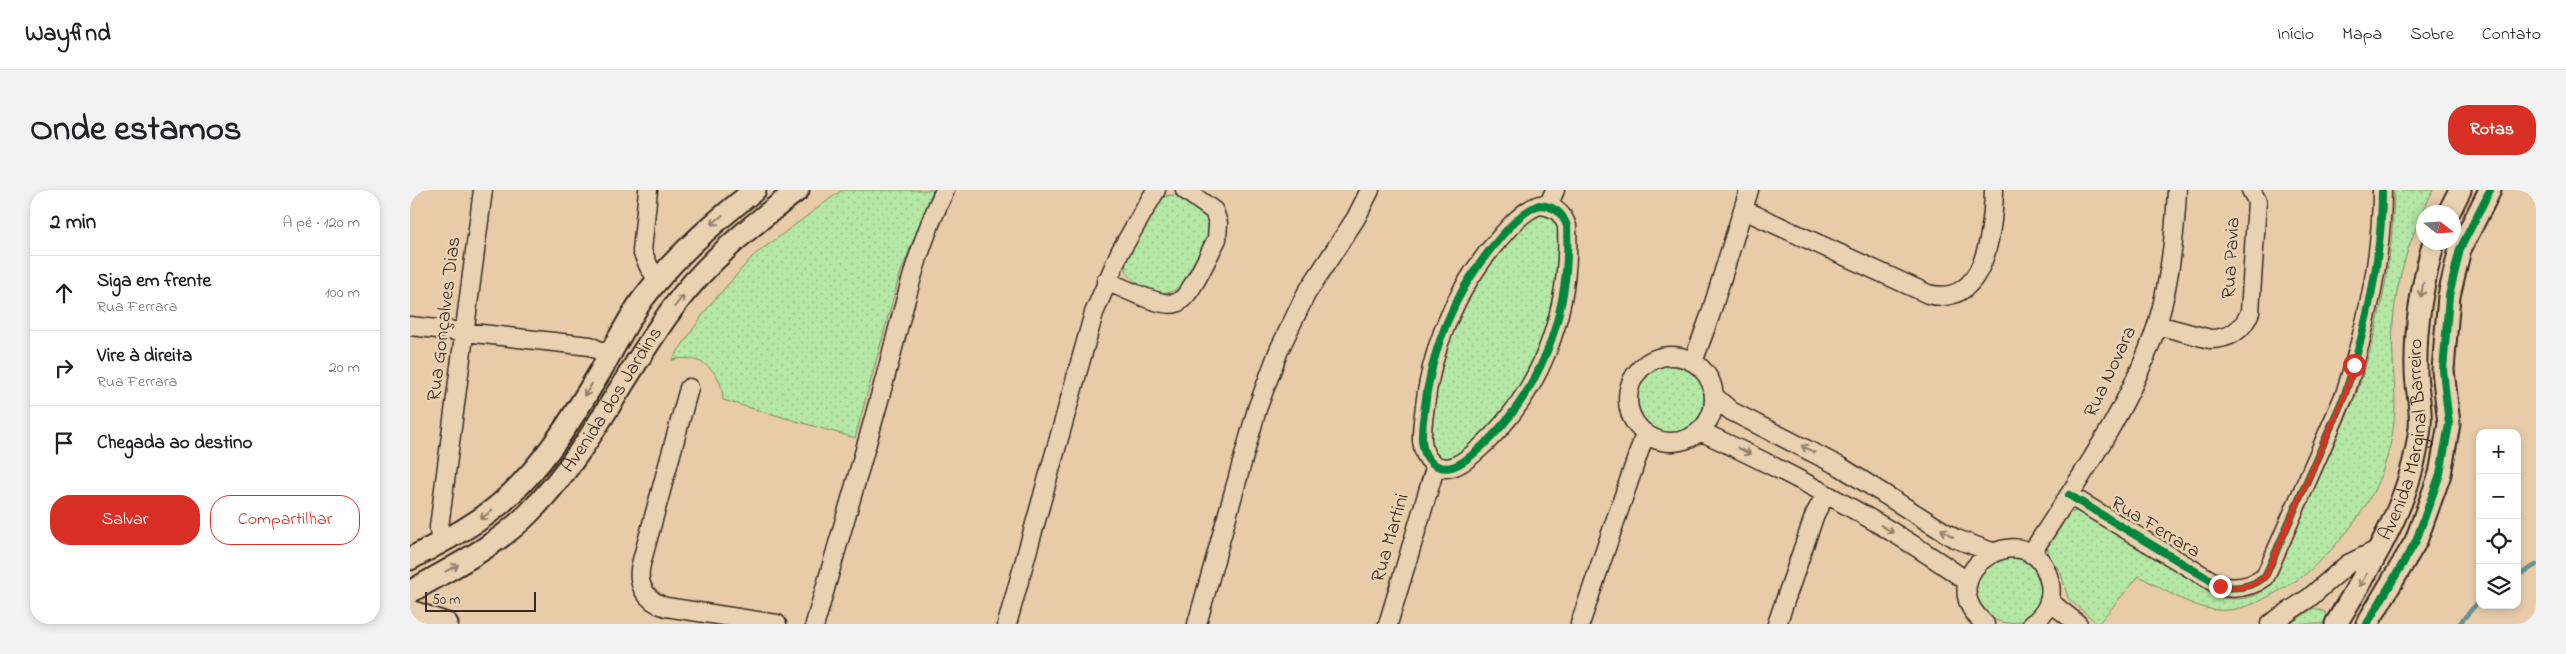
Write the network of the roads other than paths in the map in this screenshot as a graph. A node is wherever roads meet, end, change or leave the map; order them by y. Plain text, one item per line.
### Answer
1 (483, 190) edge
2 (648, 190) edge
3 (755, 190) edge
4 (798, 190) edge
5 (945, 190) edge
6 (1156, 190) edge
7 (1185, 190) edge
8 (1370, 190) edge
9 (1749, 190) edge
10 (1994, 190) edge
11 (2178, 190) edge
12 (2251, 190) edge
13 (2382, 190) edge
14 (2460, 190) edge
15 (2490, 190) edge
16 (1551, 198) edge
17 (2452, 205) edge
18 (1744, 210) junction
19 (2432, 250) edge
20 (658, 279) junction
21 (1106, 281) junction
22 (2157, 325) junction
23 (410, 326) edge
24 (465, 332) junction
25 (608, 355) junction
26 (1693, 362) junction
27 (689, 388) dead end
28 (1714, 396) junction
29 (1700, 431) junction
30 (1645, 434) junction
31 (551, 448) junction
32 (575, 461) junction
33 (1436, 465) junction
34 (1826, 494) junction
35 (2069, 495) junction
36 (440, 543) junction
37 (2381, 548) junction
38 (1992, 552) junction
39 (2031, 554) junction
40 (410, 559) edge
41 (1968, 582) junction
42 (410, 592) edge
43 (2049, 601) junction
44 (410, 611) edge
45 (447, 624) edge
46 (777, 624) edge
47 (814, 624) edge
48 (1007, 624) edge
49 (1197, 624) edge
50 (1388, 624) edge
51 (1580, 624) edge
52 (1777, 624) edge
53 (1984, 624) edge
54 (2032, 624) edge
55 (2078, 624) edge
56 (2270, 624) edge
57 (2336, 624) edge
58 (2367, 624) edge

1 - 24 street, Rua Gonçalves Dias
2 - 20 street
3 -> 20 street, Avenida dos Jardins
32 -> 4 street, Avenida dos Jardins
5 - 47 street
6 - 21 street
7 - 21 street
8 - 49 street
9 - 18 street
10 - 18 street
11 - 22 street, Rua Novara
12 - 22 street, Rua Pavia
13 - 35 street, Rua Ferrara
14 - 17 street
15 - 58 street, Avenida Marginal Barreiro
16 - 33 street
16 - 33 street
18 - 26 street
19 -> 37 street, Avenida Marginal Barreiro
20 - 25 street, Avenida dos Jardins
21 - 48 street
22 - 35 street, Rua Novara
23 - 24 street
24 - 25 street
24 - 36 street, Rua Gonçalves Dias
25 -> 31 street, Avenida dos Jardins
26 - 28 street
26 - 30 street
27 - 46 street
28 - 29 street
38 -> 28 street
29 - 30 street
29 -> 34 street
30 - 51 street
31 - 32 street
31 -> 36 street, Avenida dos Jardins
42 -> 32 street, Avenida dos Jardins
33 - 50 street, Rua Martini
34 -> 41 street
34 - 52 street
35 - 39 street, Rua Novara
36 - 40 street, Avenida dos Jardins
37 - 56 street
37 -> 57 street, Avenida Marginal Barreiro
38 - 39 street
38 - 41 street
39 - 43 street
41 - 53 street
43 - 54 street
43 - 55 street
44 - 45 street

